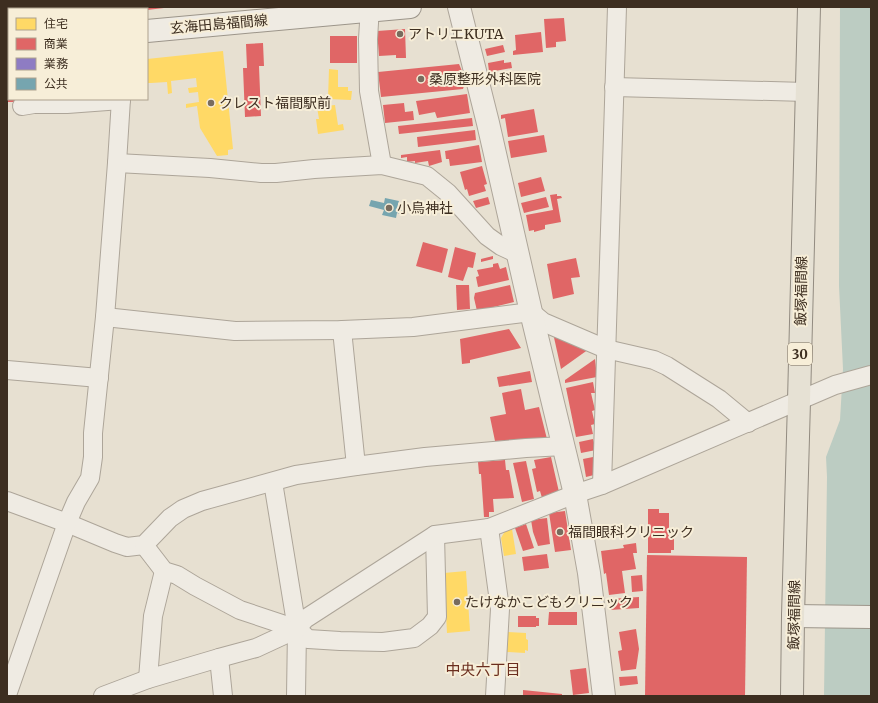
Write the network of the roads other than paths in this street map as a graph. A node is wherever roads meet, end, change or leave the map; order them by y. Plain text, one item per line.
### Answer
1 (410, 7) edge
2 (458, 7) edge
3 (617, 7) edge
4 (809, 7) edge
5 (370, 9) edge
6 (267, 14) edge
7 (148, 31) edge
8 (614, 87) junction
9 (806, 92) junction
10 (110, 100) edge
11 (121, 100) edge
12 (22, 106) dead end
13 (117, 163) junction
14 (382, 165) junction
15 (518, 254) junction
16 (531, 312) junction
17 (105, 317) junction
18 (342, 330) junction
19 (606, 349) junction
20 (7, 370) edge
21 (871, 375) edge
22 (99, 378) junction
23 (798, 401) junction
24 (748, 423) junction
25 (564, 446) junction
26 (356, 466) junction
27 (272, 482) junction
28 (602, 485) junction
29 (575, 494) junction
30 (7, 501) edge
31 (67, 523) junction
32 (489, 528) junction
33 (435, 535) junction
34 (144, 545) junction
35 (164, 571) junction
36 (803, 616) junction
37 (871, 617) edge
38 (297, 629) junction
39 (219, 658) junction
40 (148, 679) junction
41 (7, 695) edge
42 (104, 696) edge
43 (222, 696) edge
44 (296, 696) edge
45 (495, 696) edge
46 (604, 696) edge
47 (792, 696) edge

1 - 5 street, 玄海田島福間線
2 - 15 street
3 - 8 street
4 - 9 main road, 飯塚福間線 / 30
5 - 6 street, 玄海田島福間線
5 - 14 street
6 - 7 street, 玄海田島福間線
8 - 9 street
8 - 19 street
9 - 23 main road, 飯塚福間線 / 30
10 - 12 street
11 - 13 street
13 - 14 street
13 - 17 street
14 - 15 street
15 - 16 street
16 - 18 street
16 - 19 street
16 - 25 street
17 - 18 street
17 - 22 street
18 - 26 street
19 - 24 street
19 - 28 street
20 - 22 street
21 - 23 street
22 - 31 street
23 - 24 street
23 - 36 main road, 飯塚福間線 / 30
24 - 28 street
25 - 26 street
25 - 29 street
26 - 27 street
27 - 34 street
27 - 38 street
28 - 29 street
29 - 32 street
29 - 46 street
30 - 31 street
31 - 34 street
31 - 41 street
32 - 33 street
32 - 45 street
33 - 38 street
33 - 38 street
34 - 35 street
35 - 38 street
35 - 40 street
36 - 37 street
36 - 47 main road, 飯塚福間線 / 30
38 - 39 street
38 - 44 street
39 - 40 street
39 - 43 street
40 - 42 street

